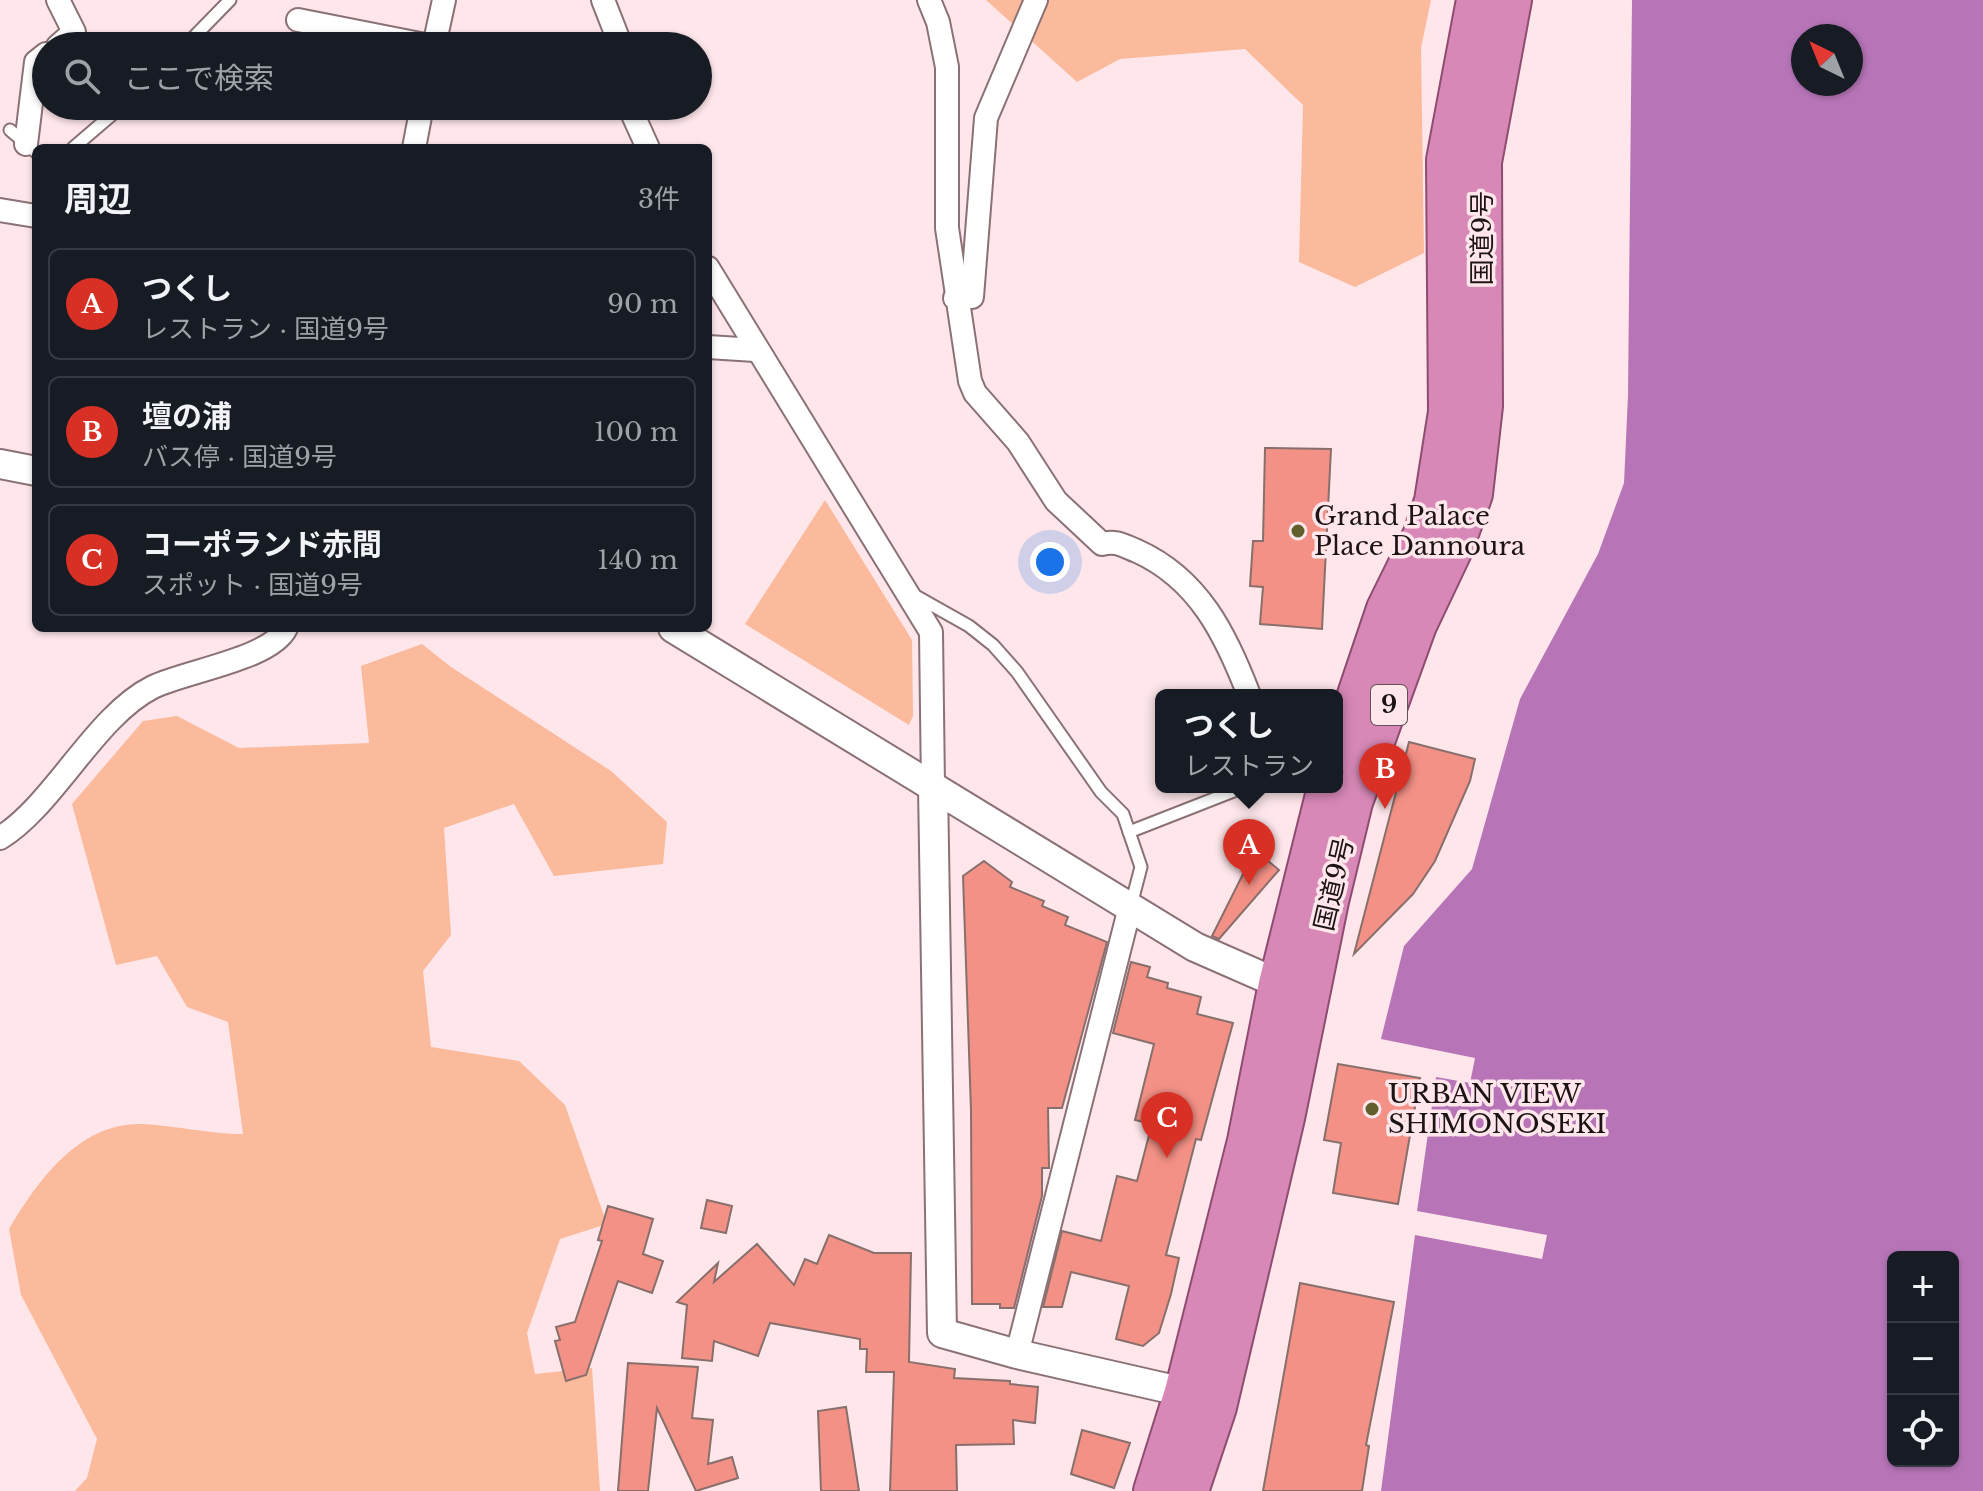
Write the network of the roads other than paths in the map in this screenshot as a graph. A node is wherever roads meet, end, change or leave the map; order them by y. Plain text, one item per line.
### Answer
1 (58, 0) edge
2 (230, 0) edge
3 (444, 0) edge
4 (603, 0) edge
5 (929, 0) edge
6 (1036, 0) edge
7 (1476, 0) edge
8 (1512, 0) edge
9 (298, 20) dead end
10 (74, 32) edge
11 (199, 32) edge
12 (360, 32) edge
13 (436, 32) edge
14 (616, 32) edge
15 (32, 89) edge
16 (106, 120) edge
17 (419, 120) edge
18 (635, 120) edge
19 (24, 142) edge
20 (78, 144) edge
21 (415, 144) edge
22 (646, 144) edge
23 (0, 210) edge
24 (32, 215) edge
25 (712, 275) edge
26 (955, 298) junction
27 (712, 347) edge
28 (755, 350) junction
29 (0, 464) edge
30 (32, 470) edge
31 (904, 588) junction
32 (284, 632) edge
33 (680, 632) edge
34 (1246, 689) edge
35 (1343, 735) edge
36 (933, 787) junction
37 (1229, 793) edge
38 (1326, 793) edge
39 (1129, 832) junction
40 (0, 838) edge
41 (1130, 907) junction
42 (1294, 990) junction
43 (1017, 1354) junction
44 (1201, 1400) junction
45 (1153, 1491) edge
46 (1189, 1491) edge

1 - 10 street
2 - 11 lane
3 - 13 street
4 - 14 street
5 - 26 street
6 - 26 street
7 - 35 highway, 国道9号 / 9
8 - 42 highway, 国道9号 / 9
9 - 12 street
15 - 19 street
16 - 20 lane
17 - 21 street
18 - 22 street
23 - 24 street
25 - 28 street
26 - 34 street
27 - 28 street
28 - 31 street
29 - 30 street
31 - 36 street
31 - 39 lane
32 - 40 street
33 - 36 street
36 - 41 street
36 - 43 street
37 - 39 lane
38 - 42 highway, 国道9号 / 9
39 - 41 lane
41 - 42 street
41 - 43 street
42 - 44 highway, 国道9号 / 9
43 - 44 street
44 - 45 highway, 国道9号 / 9
44 - 46 highway, 国道9号 / 9

